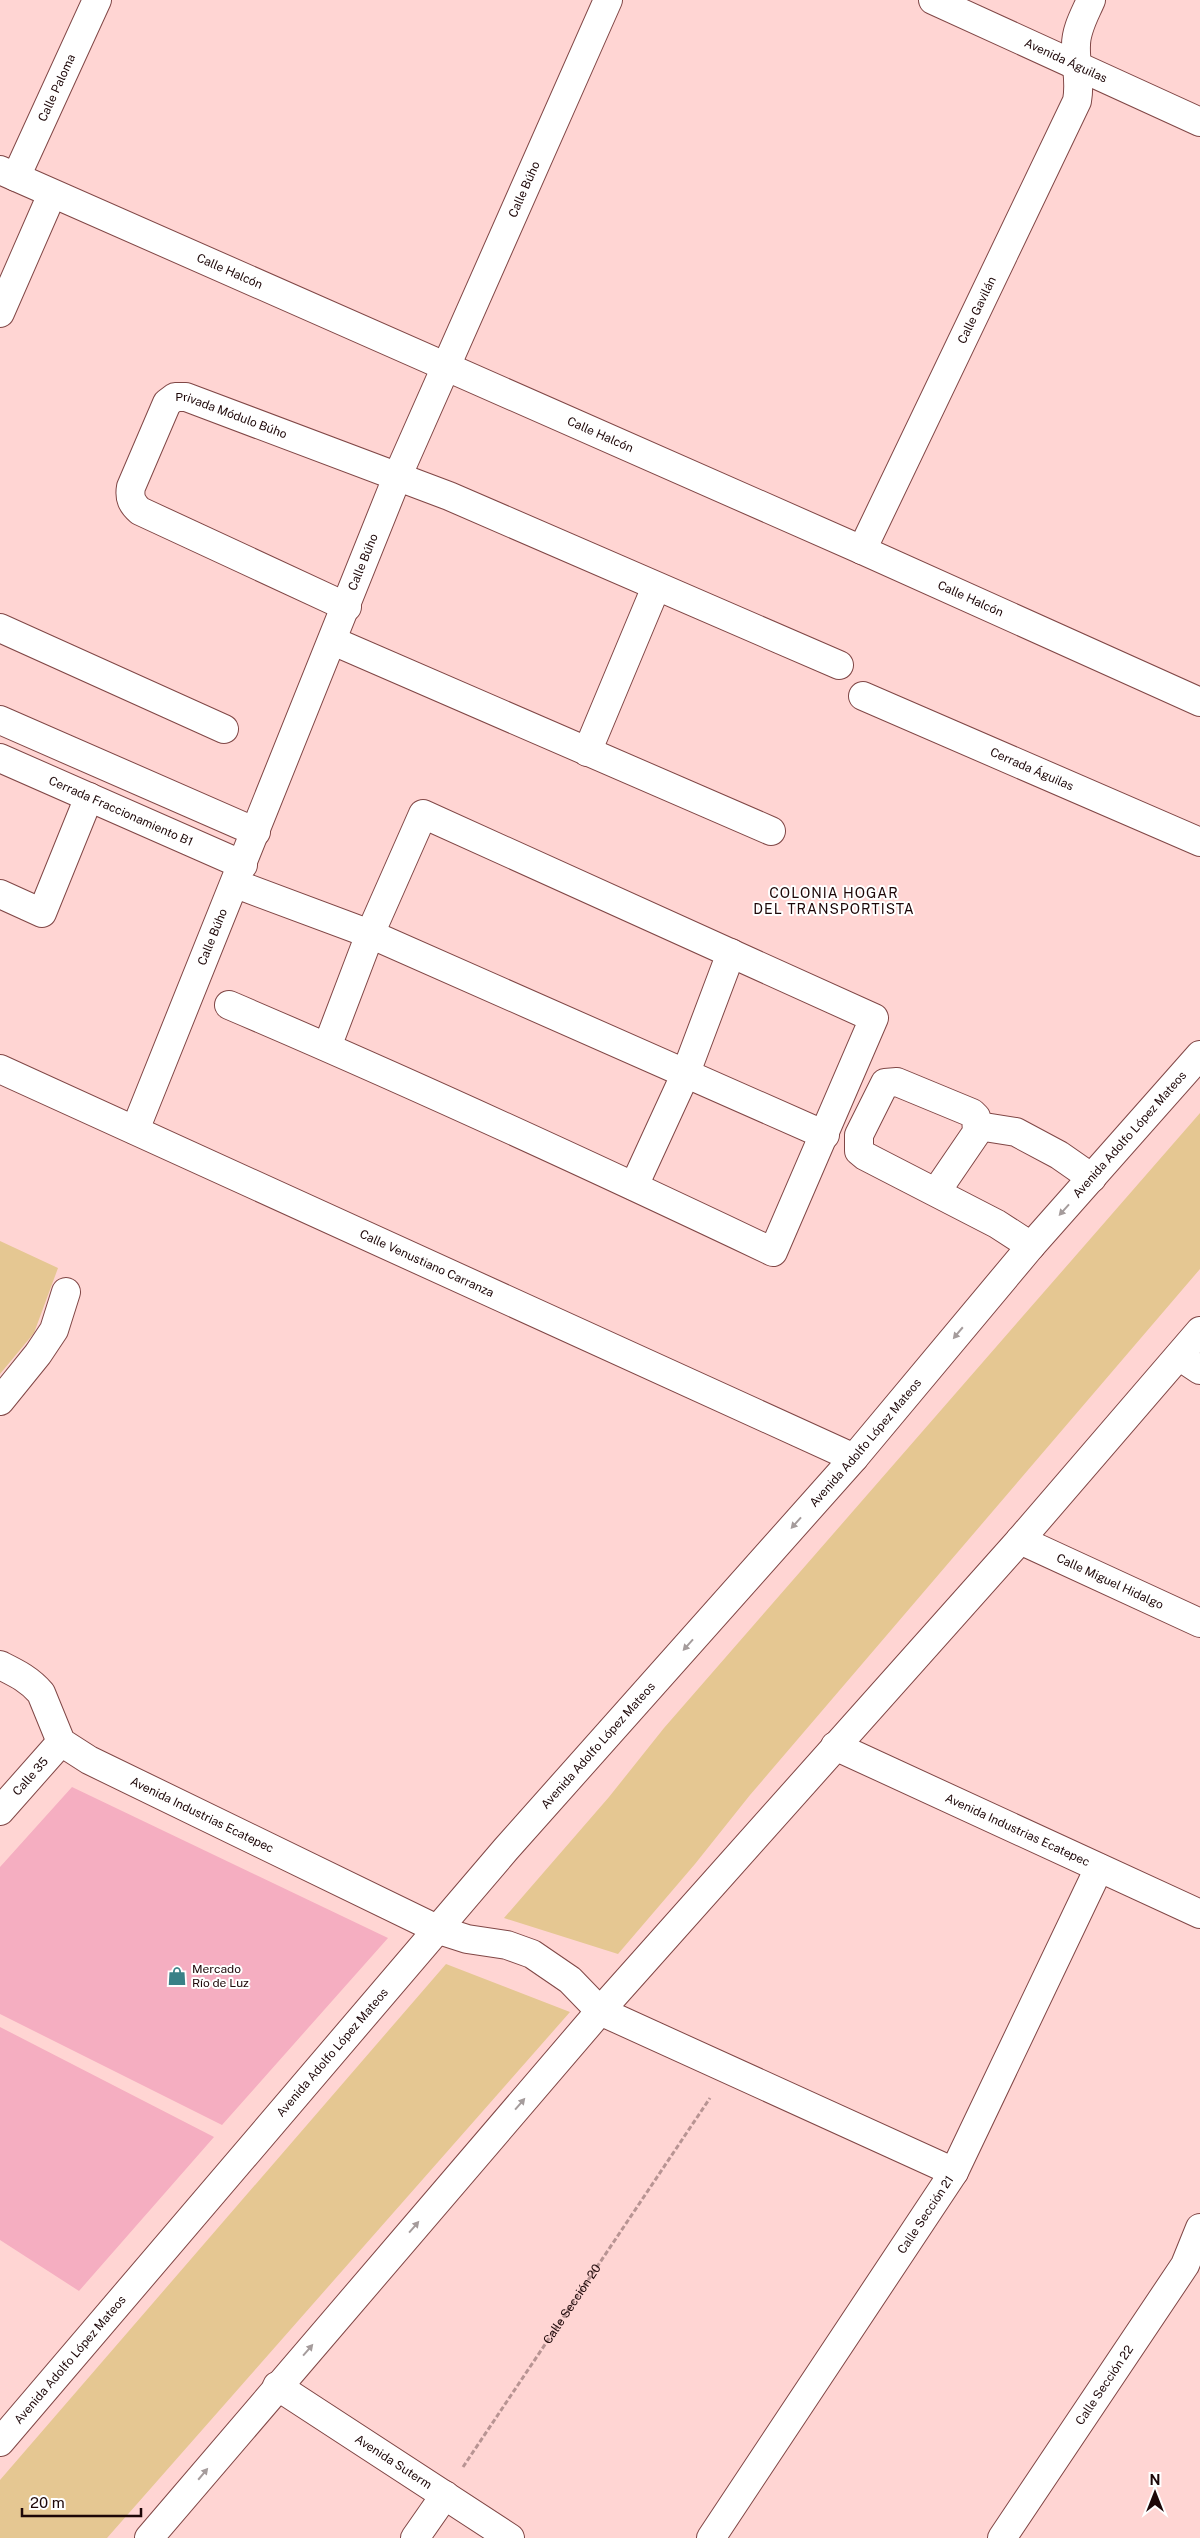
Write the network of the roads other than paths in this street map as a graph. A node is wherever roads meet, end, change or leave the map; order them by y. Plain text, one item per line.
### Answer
1 (97, 0) edge
2 (608, 0) edge
3 (933, 0) edge
4 (1091, 0) edge
5 (1078, 67) junction
6 (1200, 122) edge
7 (8, 174) edge
8 (52, 194) junction
9 (2, 305) edge
10 (445, 366) junction
11 (398, 475) junction
12 (862, 550) junction
13 (656, 587) junction
14 (347, 607) junction
15 (0, 628) edge
16 (333, 641) junction
17 (839, 666) dead end
18 (863, 696) dead end
19 (1200, 702) edge
20 (0, 720) edge
21 (224, 729) dead end
22 (587, 752) junction
23 (0, 758) edge
24 (89, 797) junction
25 (771, 831) dead end
26 (256, 832) junction
27 (1200, 842) edge
28 (239, 874) junction
29 (0, 894) edge
30 (370, 934) junction
31 (731, 953) junction
32 (229, 1005) dead end
33 (327, 1047) junction
34 (1200, 1055) edge
35 (0, 1069) edge
36 (685, 1075) junction
37 (978, 1126) junction
38 (135, 1130) junction
39 (825, 1136) junction
40 (1092, 1178) junction
41 (634, 1186) junction
42 (936, 1192) junction
43 (1031, 1246) junction
44 (66, 1292) dead end
45 (1200, 1331) edge
46 (1190, 1363) edge
47 (0, 1400) edge
48 (854, 1458) junction
49 (1020, 1540) junction
50 (1200, 1623) edge
51 (0, 1665) edge
52 (61, 1742) junction
53 (834, 1746) junction
54 (0, 1811) edge
55 (1099, 1868) junction
56 (1200, 1914) edge
57 (440, 1930) junction
58 (600, 2011) junction
59 (954, 2172) junction
60 (1200, 2228) edge
61 (1192, 2269) edge
62 (277, 2386) junction
63 (0, 2442) edge
64 (445, 2495) junction
65 (149, 2538) edge
66 (415, 2538) edge
67 (510, 2538) edge
68 (711, 2538) edge
69 (1002, 2538) edge

1 - 7 street, Calle Paloma
2 - 10 street, Calle Búho
3 - 5 street, Avenida Águilas
4 - 5 street, Calle Gavilán
5 - 6 street, Avenida Águilas
5 - 12 street, Calle Gavilán
7 - 8 street, Calle Halcón
8 - 9 street
8 - 10 street, Calle Halcón
10 - 11 street, Calle Búho
10 - 12 street, Calle Halcón
11 - 13 street, Privada Módulo Búho
11 - 14 street, Calle Búho
11 - 14 street, Privada Módulo Búho
12 - 19 street, Calle Halcón
13 - 17 street, Privada Módulo Búho
13 - 22 street
14 - 16 street, Calle Búho
15 - 21 street
16 - 22 street
16 - 26 street, Calle Búho
18 - 27 street, Cerrada Águilas
20 - 26 street
22 - 25 street
23 - 24 street, Cerrada Fraccionamiento B1
24 - 28 street, Cerrada Fraccionamiento B1
24 - 29 street
26 - 28 street, Calle Búho
28 - 30 street, Cerrada Fraccionamiento B1
28 - 38 street, Calle Búho
30 - 31 street
30 - 33 street
30 - 36 street, Cerrada Fraccionamiento B1
31 - 36 street
31 - 39 street
32 - 33 street
33 - 41 street
34 - 40 street, Avenida Adolfo López Mateos
35 - 38 street, Calle Venustiano Carranza
36 - 39 street, Cerrada Fraccionamiento B1
36 - 41 street
37 - 40 street
37 - 42 street
37 - 42 street
38 - 48 street, Calle Venustiano Carranza
39 - 41 street
40 -> 43 street, Avenida Adolfo López Mateos
42 - 43 street
43 -> 48 street, Avenida Adolfo López Mateos
44 - 47 street
45 - 46 street
46 - 49 street
48 -> 57 street, Avenida Adolfo López Mateos
49 - 50 street, Calle Miguel Hidalgo
49 - 53 street
51 - 52 street
52 - 54 street, Calle 35
52 - 57 street, Avenida Industrias Ecatepec
53 - 55 street, Avenida Industrias Ecatepec
53 - 58 street
55 - 56 street, Avenida Industrias Ecatepec
55 - 59 street, Calle Sección 21
57 - 58 street, Avenida Industrias Ecatepec
57 - 63 street, Avenida Adolfo López Mateos
58 - 59 street, Avenida Industrias Ecatepec
62 -> 58 street
59 - 68 street, Calle Sección 21
60 - 61 street, Calle Sección 22
61 - 69 street, Calle Sección 22
62 - 64 street, Avenida Suterm
65 -> 62 street
64 - 66 street
64 - 67 street, Avenida Suterm

